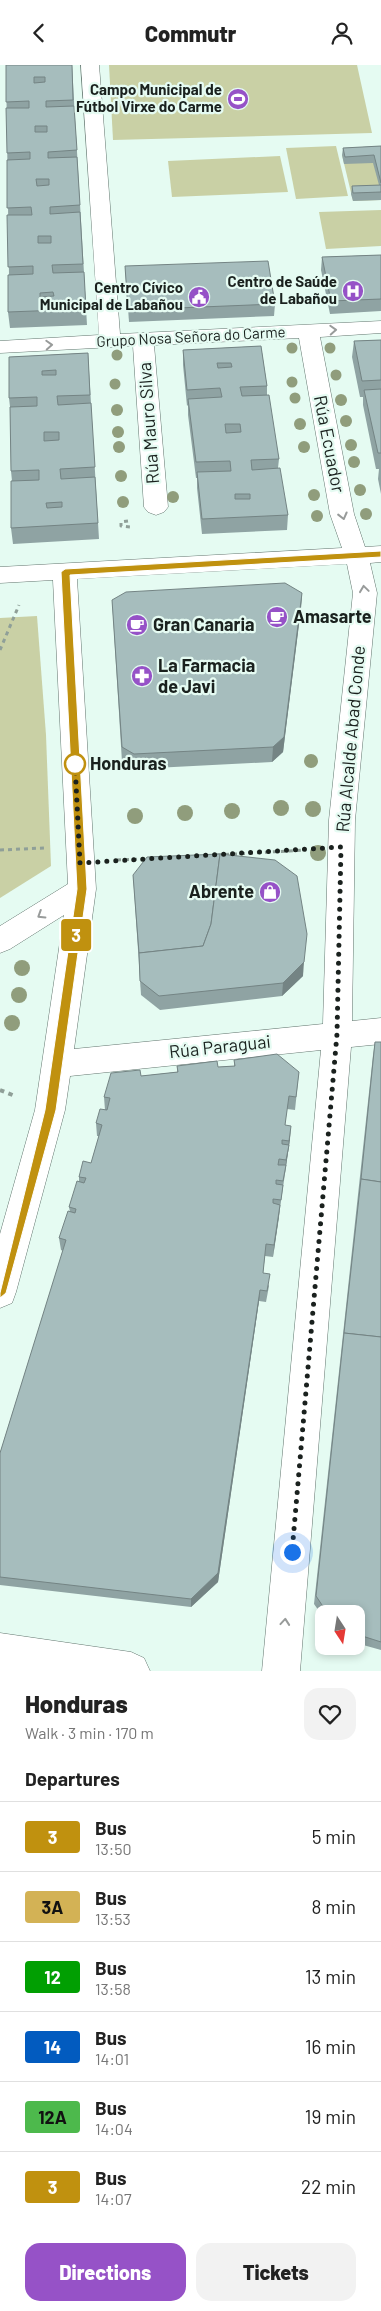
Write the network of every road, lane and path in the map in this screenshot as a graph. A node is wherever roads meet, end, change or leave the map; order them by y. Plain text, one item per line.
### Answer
1 (90, 65) edge
2 (381, 327) edge
3 (308, 331) junction
4 (143, 339) junction
5 (110, 341) junction
6 (0, 347) edge
7 (156, 507) dead end
8 (369, 555) edge
9 (65, 572) junction
10 (0, 575) edge
11 (19, 605) dead end
12 (0, 649) edge
13 (341, 847) junction
14 (0, 850) edge
15 (216, 855) edge
16 (150, 859) edge
17 (80, 865) junction
18 (0, 941) edge
19 (381, 1031) edge
20 (337, 1034) junction
21 (58, 1064) junction
22 (0, 1293) edge
23 (0, 1652) edge
24 (60, 1666) edge
25 (131, 1671) edge
26 (281, 1671) edge

1 - 5 street
3 -> 2 street, Grupo Nosa Señora do Carme
3 - 4 street, Grupo Nosa Señora do Carme
3 -> 8 street, Rúa Ecuador
4 - 5 street, Grupo Nosa Señora do Carme
4 - 7 street, Rúa Mauro Silva
6 -> 5 street, Grupo Nosa Señora do Carme
8 - 9 street
13 -> 8 street, Rúa Alcalde Abad Conde
9 - 10 street
9 - 17 street
11 - 12 path
13 - 15 path
13 - 20 street, Rúa Alcalde Abad Conde
14 - 17 path
16 - 17 path
17 -> 18 street
17 - 21 street
19 - 20 street, Rúa Paraguai
20 - 21 street, Rúa Paraguai
26 -> 20 street, Rúa Alcalde Abad Conde
21 - 22 street
23 - 24 street
24 - 25 street

